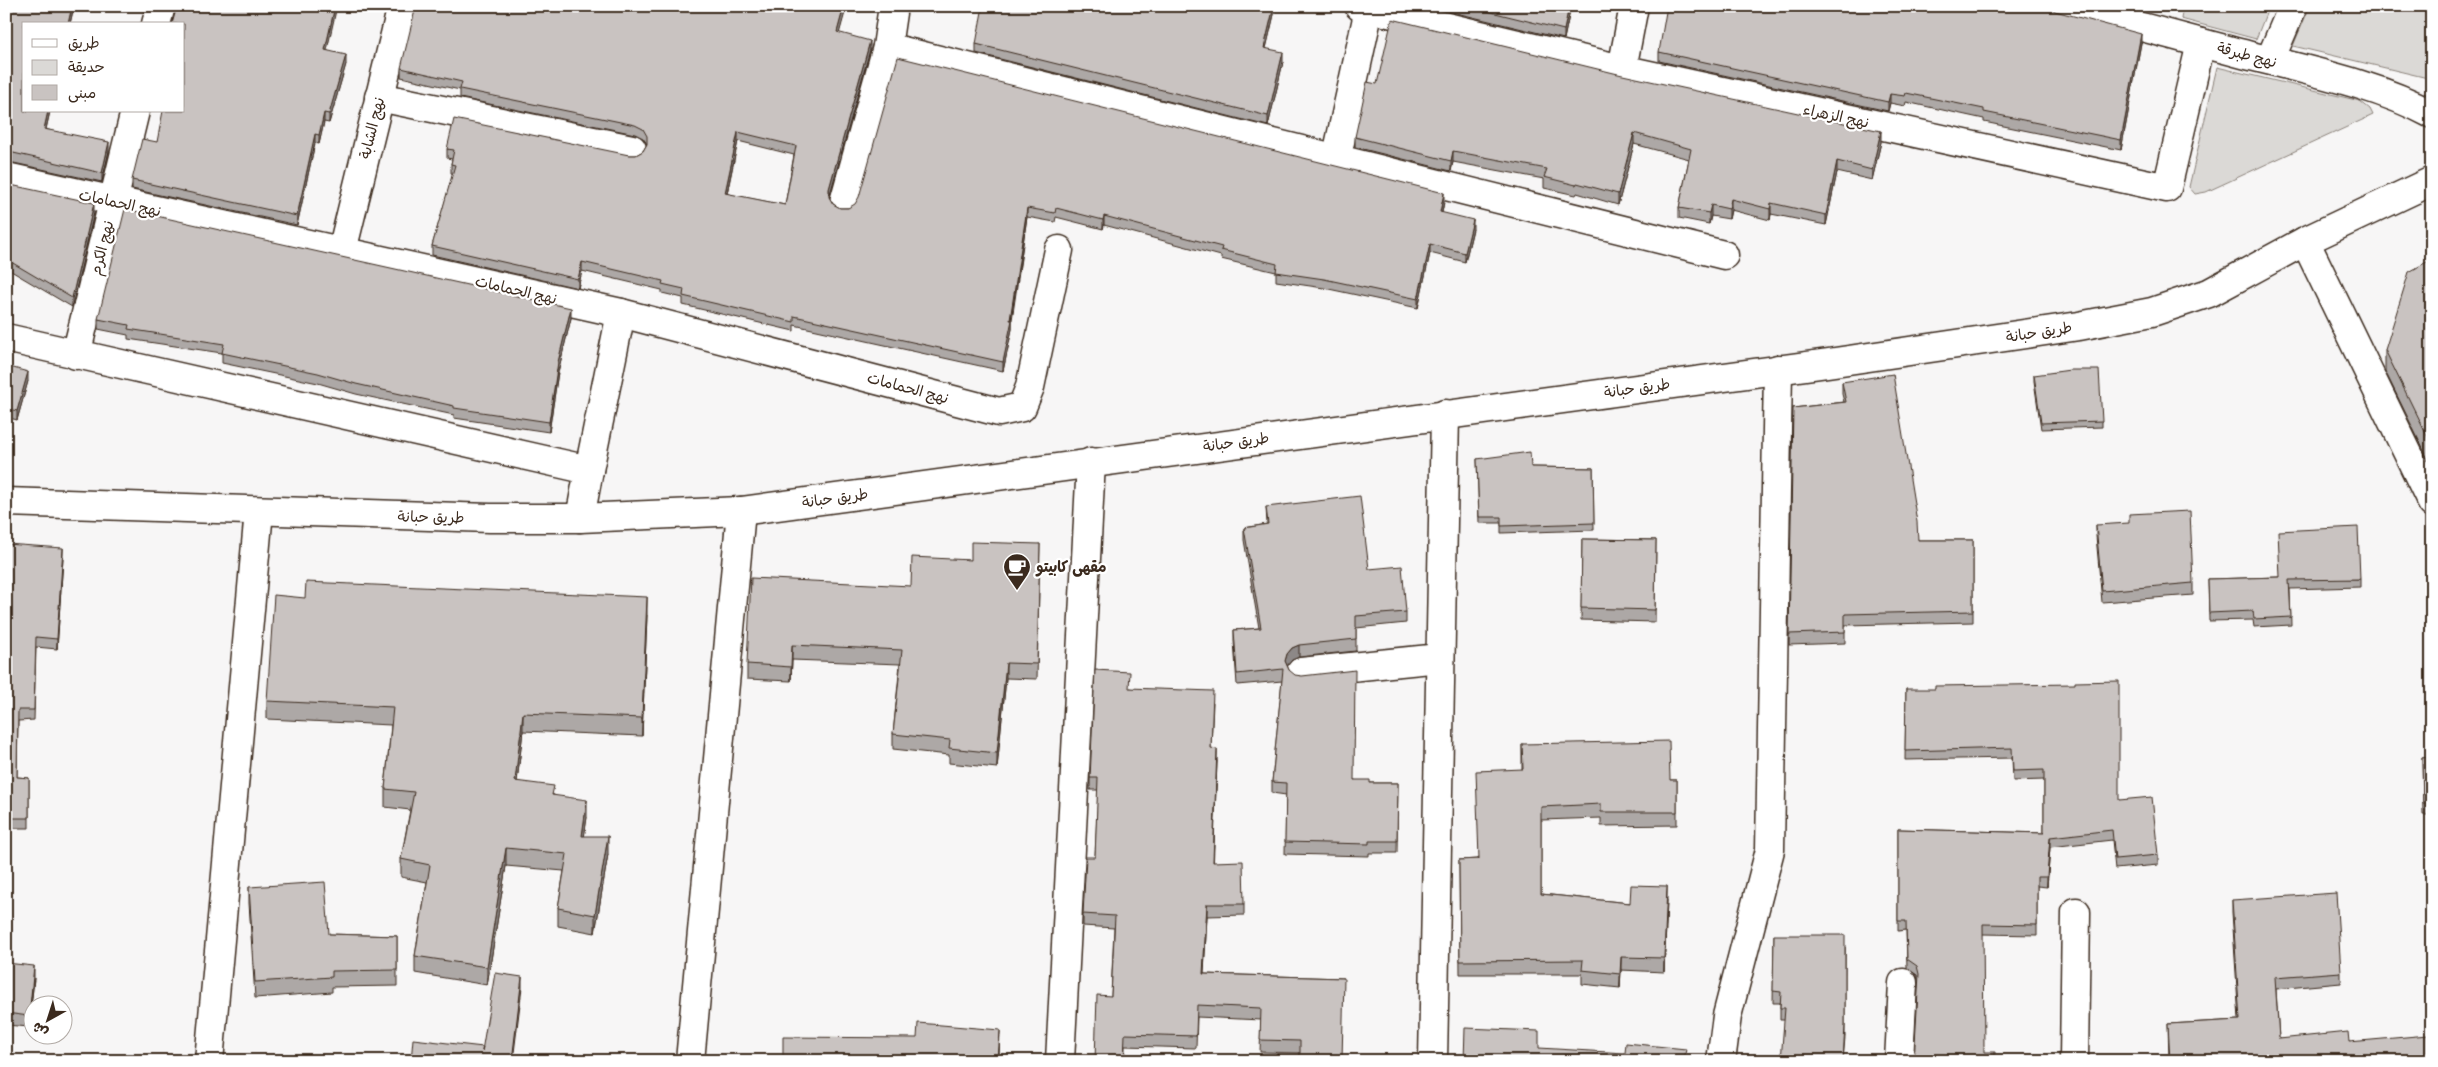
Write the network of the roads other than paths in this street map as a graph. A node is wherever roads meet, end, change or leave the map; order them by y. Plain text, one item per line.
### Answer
1 (161, 6) edge
2 (402, 6) edge
3 (894, 6) edge
4 (1634, 6) edge
5 (2059, 6) edge
6 (2293, 6) edge
7 (1364, 8) edge
8 (2152, 17) edge
9 (157, 22) edge
10 (2201, 43) junction
11 (887, 47) junction
12 (2270, 60) junction
13 (1622, 69) junction
14 (379, 97) junction
15 (135, 112) edge
16 (2432, 114) edge
17 (632, 149) dead end
18 (1336, 160) junction
19 (6, 177) edge
20 (2432, 181) edge
21 (114, 201) junction
22 (844, 202) dead end
23 (2305, 241) junction
24 (1059, 250) dead end
25 (342, 251) junction
26 (1724, 255) dead end
27 (621, 313) junction
28 (6, 338) edge
29 (76, 355) junction
30 (1778, 369) junction
31 (1444, 414) junction
32 (1091, 462) junction
33 (589, 470) junction
34 (6, 502) edge
35 (2432, 503) edge
36 (259, 511) junction
37 (741, 511) junction
38 (580, 518) junction
39 (1440, 658) junction
40 (1302, 672) dead end
41 (2076, 912) dead end
42 (1903, 983) dead end
43 (209, 1061) edge
44 (690, 1061) edge
45 (1060, 1061) edge
46 (1433, 1061) edge
47 (1721, 1061) edge
48 (1899, 1061) edge
49 (2074, 1061) edge

1 - 9 street
2 - 14 street, نهج الشابة
3 - 11 street
4 - 13 street
5 - 8 street, نهج طبرقة
6 - 12 street
7 - 13 street, نهج الزهراء
7 - 18 street
8 - 10 street, نهج طبرقة
10 - 12 street, نهج طبرقة
10 - 13 street, نهج الزهراء
11 - 18 street
11 - 22 street
12 - 16 street, نهج طبرقة
14 - 17 street
14 - 25 street, نهج الشابة
15 - 21 street, نهج الكرم
18 - 26 street
19 - 21 street, نهج الحمامات
20 - 23 street, طريق حبانة
21 - 25 street, نهج الحمامات
21 - 29 street, نهج الكرم
23 - 30 street, طريق حبانة
23 - 35 street
24 - 27 street, نهج الحمامات
25 - 27 street, نهج الحمامات
27 - 33 street
28 - 29 street
29 - 33 street
30 - 31 street, طريق حبانة
30 - 47 street
31 - 32 street, طريق حبانة
31 - 39 street
32 - 37 street, طريق حبانة
32 - 45 street
33 - 38 street
34 - 36 street, طريق حبانة
36 - 38 street, طريق حبانة
36 - 43 street
37 - 38 street, طريق حبانة
37 - 44 street
39 - 40 street
39 - 46 street
41 - 49 street
42 - 48 street

